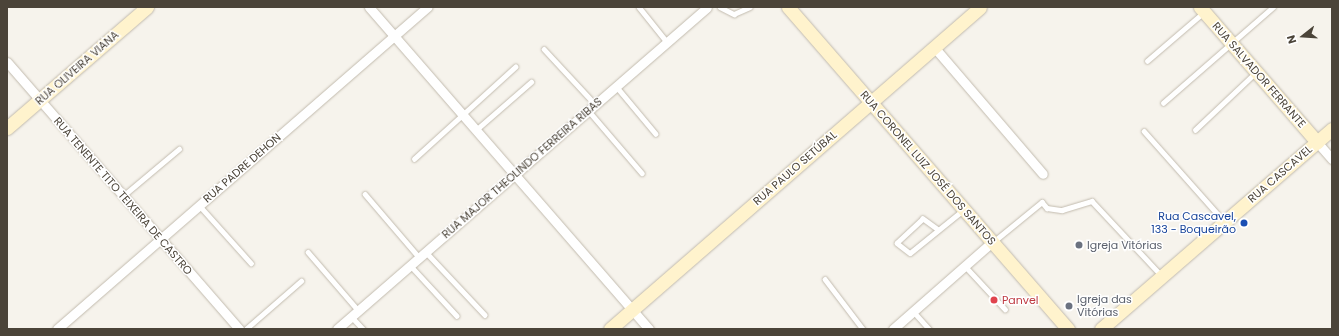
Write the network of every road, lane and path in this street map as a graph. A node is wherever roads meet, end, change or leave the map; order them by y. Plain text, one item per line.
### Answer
1 (147, 7) edge
2 (369, 7) edge
3 (428, 7) edge
4 (639, 7) edge
5 (707, 7) edge
6 (720, 7) edge
7 (788, 7) edge
8 (980, 7) edge
9 (1273, 7) edge
10 (747, 8) edge
11 (1202, 9) edge
12 (394, 36) junction
13 (666, 42) junction
14 (1231, 43) junction
15 (934, 47) junction
16 (544, 49) dead end
17 (1147, 60) dead end
18 (7, 62) edge
19 (515, 67) dead end
20 (1256, 72) junction
21 (531, 82) dead end
22 (616, 86) junction
23 (40, 100) junction
24 (871, 102) junction
25 (1163, 103) dead end
26 (592, 107) junction
27 (463, 114) junction
28 (7, 128) edge
29 (1332, 129) edge
30 (476, 130) junction
31 (1195, 130) dead end
32 (1144, 131) dead end
33 (656, 134) dead end
34 (1317, 142) junction
35 (179, 149) dead end
36 (414, 159) dead end
37 (1332, 159) edge
38 (642, 173) dead end
39 (515, 174) junction
40 (1043, 174) dead end
41 (365, 194) dead end
42 (123, 196) junction
43 (199, 205) junction
44 (964, 209) junction
45 (1225, 222) junction
46 (938, 230) junction
47 (160, 239) junction
48 (992, 242) junction
49 (308, 252) dead end
50 (422, 254) junction
51 (251, 263) dead end
52 (410, 265) junction
53 (965, 266) junction
54 (1163, 276) junction
55 (825, 279) dead end
56 (301, 281) dead end
57 (1005, 309) dead end
58 (632, 310) junction
59 (913, 311) junction
60 (355, 313) junction
61 (484, 315) dead end
62 (457, 316) dead end
63 (57, 329) edge
64 (239, 329) edge
65 (246, 329) edge
66 (337, 329) edge
67 (363, 329) edge
68 (610, 329) edge
69 (649, 329) edge
70 (864, 329) edge
71 (892, 329) edge
72 (929, 329) edge
73 (1068, 329) edge
74 (1102, 329) edge

1 - 23 main road, RUA OLIVEIRA VIANA
2 - 12 street
3 - 12 street, RUA PADRE DEHON
4 - 13 lane
5 - 13 street, RUA MAJOR THEOLINDO FERREIRA RIBAS
6 - 10 lane
7 - 24 main road, RUA CORONEL LUIZ JOSÉ DOS SANTOS
8 - 15 main road, RUA PAULO SETÚBAL
9 - 14 lane
11 - 14 main road, RUA SALVADOR FERRANTE
11 - 17 lane
12 - 27 street
12 - 43 street, RUA PADRE DEHON
13 - 22 street, RUA MAJOR THEOLINDO FERREIRA RIBAS
14 - 20 main road, RUA SALVADOR FERRANTE
14 - 25 lane
15 - 24 main road, RUA PAULO SETÚBAL
15 - 40 street
16 - 26 lane
18 - 23 street, RUA TENENTE TITO TEIXEIRA DE CASTRO
19 - 27 lane
20 - 31 lane
20 - 34 main road, RUA SALVADOR FERRANTE
21 - 30 lane
22 - 26 street, RUA MAJOR THEOLINDO FERREIRA RIBAS
22 - 33 lane
23 - 28 main road, RUA OLIVEIRA VIANA
23 - 42 street, RUA TENENTE TITO TEIXEIRA DE CASTRO
24 - 44 main road, RUA CORONEL LUIZ JOSÉ DOS SANTOS
24 - 58 main road, RUA PAULO SETÚBAL
26 - 38 lane
26 - 39 street, RUA MAJOR THEOLINDO FERREIRA RIBAS
27 - 30 street
27 - 36 lane
29 - 34 main road, RUA CASCAVEL
30 - 39 street
32 - 45 lane
34 - 37 street
34 - 45 main road, RUA CASCAVEL
35 - 42 lane
39 - 50 street, RUA MAJOR THEOLINDO FERREIRA RIBAS
39 - 58 street
41 - 50 lane
42 - 47 street, RUA TENENTE TITO TEIXEIRA DE CASTRO
43 - 47 street, RUA PADRE DEHON
43 - 51 lane
44 - 46 lane
44 - 48 main road, RUA CORONEL LUIZ JOSÉ DOS SANTOS
45 - 54 main road, RUA CASCAVEL
46 - 46 lane
47 - 63 street, RUA PADRE DEHON
47 - 64 street, RUA TENENTE TITO TEIXEIRA DE CASTRO
48 - 53 street
48 - 54 lane
48 - 73 main road, RUA CORONEL LUIZ JOSÉ DOS SANTOS
49 - 60 lane
50 - 52 street, RUA MAJOR THEOLINDO FERREIRA RIBAS
50 - 61 lane
52 - 60 street, RUA MAJOR THEOLINDO FERREIRA RIBAS
52 - 62 lane
53 - 57 lane
53 - 59 street
54 - 74 main road, RUA CASCAVEL
55 - 70 lane
56 - 65 lane
58 - 68 main road, RUA PAULO SETÚBAL
58 - 69 street
59 - 71 street
59 - 72 lane
60 - 66 street, RUA MAJOR THEOLINDO FERREIRA RIBAS
60 - 67 lane

